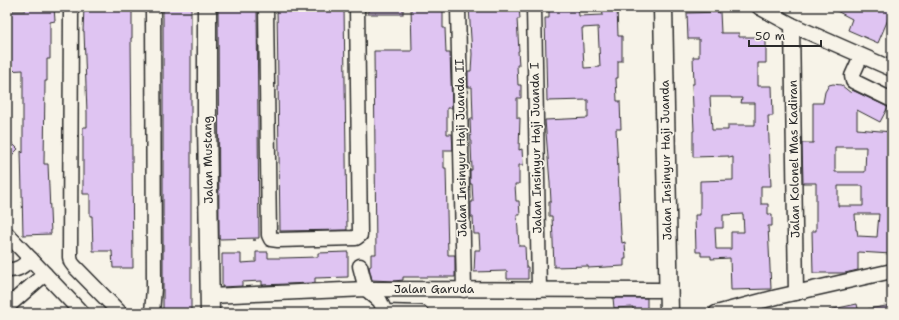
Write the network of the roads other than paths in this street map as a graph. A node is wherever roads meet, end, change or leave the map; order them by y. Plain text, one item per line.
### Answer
1 (71, 7) edge
2 (153, 7) edge
3 (207, 7) edge
4 (266, 7) edge
5 (357, 7) edge
6 (458, 7) edge
7 (534, 7) edge
8 (654, 7) edge
9 (663, 7) edge
10 (759, 7) edge
11 (792, 25) junction
12 (861, 56) junction
13 (892, 69) edge
14 (892, 100) edge
15 (7, 234) edge
16 (31, 259) junction
17 (360, 266) dead end
18 (7, 270) edge
19 (892, 271) edge
20 (45, 274) junction
21 (366, 289) junction
22 (464, 290) junction
23 (539, 290) junction
24 (658, 290) junction
25 (796, 294) junction
26 (210, 304) edge
27 (7, 307) edge
28 (82, 313) edge
29 (120, 313) edge
30 (152, 313) edge
31 (421, 313) edge
32 (658, 313) edge
33 (669, 313) edge
34 (716, 313) edge

1 - 29 street
2 - 30 street
3 - 26 main road, Jalan Mustang
4 - 5 street
6 - 22 street, Jalan Insinyur Haji Juanda II
7 - 23 street, Jalan Insinyur Haji Juanda I
8 - 24 main road, Jalan Insinyur Haji Juanda
9 - 33 main road, Jalan Insinyur Haji Juanda
10 - 11 street
11 - 12 street
11 - 25 street, Jalan Kolonel Mas Kadiran
12 - 13 street
12 - 14 street
15 - 16 street
16 - 18 street
16 - 20 street
17 - 21 street
19 - 25 street
20 - 27 street
20 - 28 street
21 - 22 street, Jalan Garuda
21 - 26 street, Jalan Garuda
21 - 31 street
22 - 23 street, Jalan Garuda
23 - 24 street, Jalan Garuda
24 - 32 main road, Jalan Insinyur Haji Juanda
25 - 34 street

